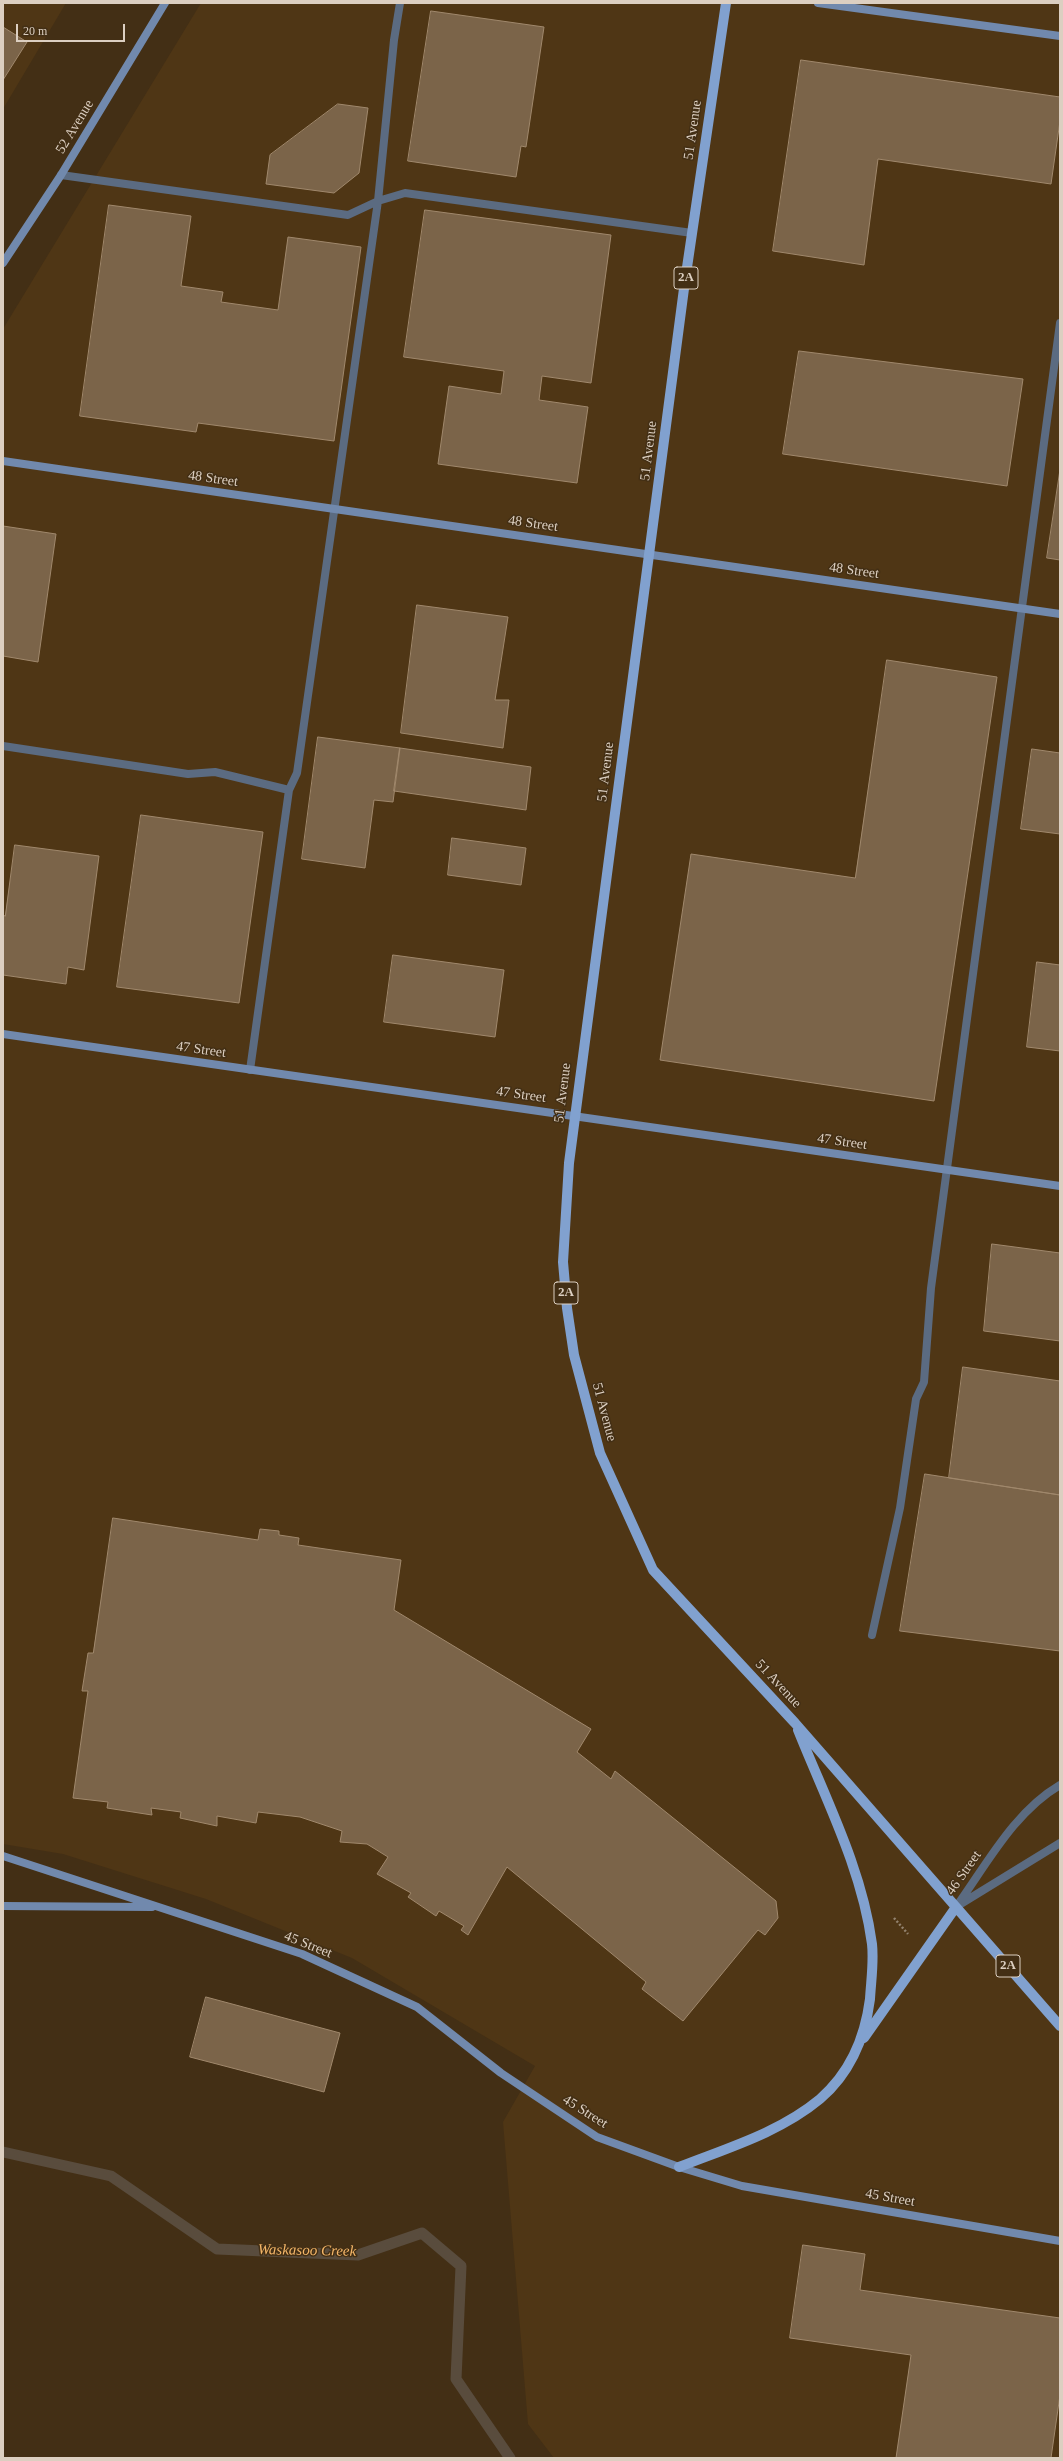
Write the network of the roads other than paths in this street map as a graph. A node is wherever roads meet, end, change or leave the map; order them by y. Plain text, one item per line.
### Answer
1 (165, 3) edge
2 (400, 3) edge
3 (726, 3) edge
4 (818, 3) edge
5 (1060, 36) edge
6 (60, 175) junction
7 (378, 201) junction
8 (692, 233) junction
9 (3, 263) edge
10 (1060, 322) edge
11 (3, 461) edge
12 (335, 508) junction
13 (650, 554) junction
14 (1021, 608) junction
15 (1060, 614) edge
16 (3, 746) edge
17 (289, 790) junction
18 (3, 1034) edge
19 (250, 1070) junction
20 (574, 1116) junction
21 (948, 1170) junction
22 (1060, 1186) edge
23 (872, 1635) dead end
24 (795, 1723) junction
25 (1060, 1785) edge
26 (1060, 1843) edge
27 (3, 1856) edge
28 (3, 1906) edge
29 (161, 1907) junction
30 (956, 1907) junction
31 (1060, 2026) edge
32 (860, 2044) junction
33 (679, 2167) junction
34 (1060, 2241) edge

1 - 6 street, 52 Avenue
2 - 7 street
3 - 8 main road, 51 Avenue / 2A
4 - 5 street
6 - 7 street
6 - 9 street, 52 Avenue
7 - 8 street
7 - 12 street
8 - 13 main road, 51 Avenue / 2A
10 - 14 street
11 - 12 street, 48 Street
12 - 13 street, 48 Street
12 - 17 street
13 - 14 street, 48 Street
13 - 20 main road, 51 Avenue / 2A
14 - 15 street, 48 Street
14 - 21 street
16 - 17 street
17 - 19 street
18 - 19 street, 47 Street
19 - 20 street, 47 Street
20 - 21 street, 47 Street
20 - 24 main road, 51 Avenue / 2A
21 - 22 street, 47 Street
21 - 23 street
24 - 30 main road, 51 Avenue / 2A
24 - 32 main road
25 - 30 street, 46 Street
26 - 30 street, 46 Street
27 - 29 street, 45 Street
28 - 29 street, 45 Street
29 - 33 street, 45 Street
30 - 31 main road, 51 Avenue / 2A
30 - 32 main road
32 - 33 main road
33 - 34 street, 45 Street

